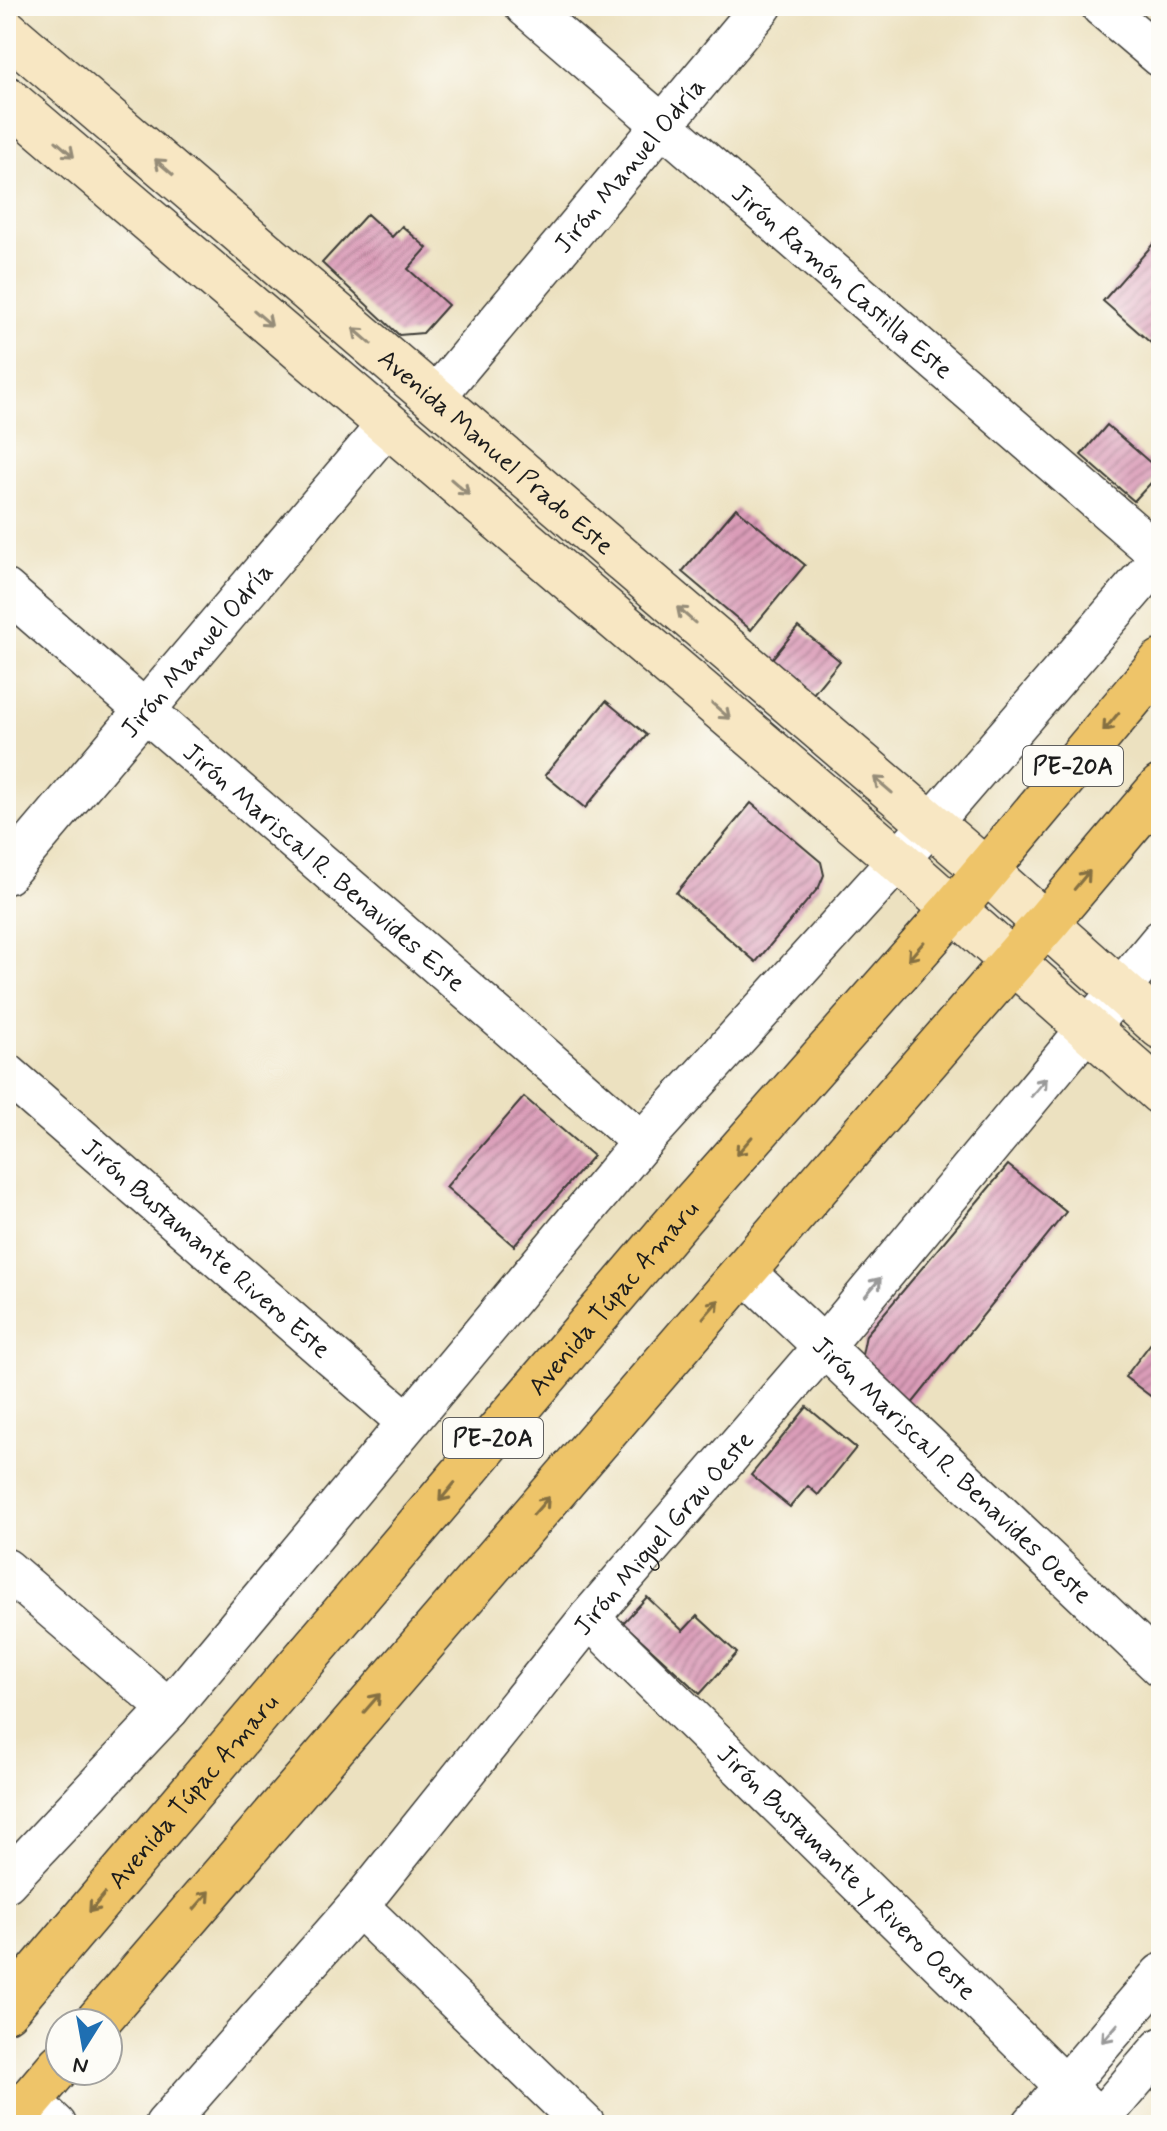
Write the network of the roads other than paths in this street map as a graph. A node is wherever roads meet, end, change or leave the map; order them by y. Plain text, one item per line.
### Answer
1 (525, 6) edge
2 (762, 6) edge
3 (1101, 6) edge
4 (6, 31) edge
5 (1161, 57) edge
6 (6, 98) edge
7 (662, 126) junction
8 (434, 398) junction
9 (387, 425) junction
10 (1161, 556) edge
11 (6, 590) edge
12 (1161, 662) edge
13 (144, 711) junction
14 (1161, 787) edge
15 (930, 825) junction
16 (898, 860) junction
17 (986, 871) junction
18 (6, 874) edge
19 (953, 910) junction
20 (1046, 923) junction
21 (1161, 940) edge
22 (1013, 961) junction
23 (1121, 990) junction
24 (1161, 1027) edge
25 (1088, 1028) junction
26 (6, 1073) edge
27 (1161, 1093) edge
28 (642, 1142) junction
29 (744, 1271) junction
30 (823, 1347) junction
31 (407, 1422) junction
32 (6, 1569) edge
33 (589, 1618) junction
34 (1161, 1667) edge
35 (169, 1709) junction
36 (6, 1882) edge
37 (358, 1906) junction
38 (1161, 1974) edge
39 (110, 2007) edge
40 (6, 2010) edge
41 (1161, 2048) edge
42 (1066, 2085) junction
43 (48, 2087) edge
44 (32, 2117) edge
45 (1100, 2123) edge
46 (165, 2125) edge
47 (585, 2125) edge
48 (1032, 2125) edge

1 - 7 street, Jirón Ramón Castilla Este
2 - 7 street, Jirón Manuel Odría
3 - 5 street
8 -> 4 street, Avenida Manuel Prado Este
6 -> 9 street, Avenida Manuel Prado Este
7 - 8 street, Jirón Manuel Odría
7 - 10 street, Jirón Ramón Castilla Este
15 -> 8 street, Avenida Manuel Prado Este
9 - 13 street, Jirón Manuel Odría
9 -> 16 street, Avenida Manuel Prado Este
10 - 15 street
11 - 13 street, Jirón Mariscal R. Benavides Este
12 -> 17 highway, Avenida Túpac Amaru / PE-20A
13 - 18 street, Jirón Manuel Odría
13 - 28 street, Jirón Mariscal R. Benavides Este
20 -> 14 highway, PE-20A
15 - 16 street
15 - 17 street, Avenida Manuel Prado Este
16 - 19 street, Avenida Manuel Prado Este
16 - 28 street
17 - 19 highway, Avenida Túpac Amaru / PE-20A
17 - 20 street, Avenida Manuel Prado Este
19 - 22 street, Avenida Manuel Prado Este
19 -> 40 highway, Avenida Túpac Amaru / PE-20A
20 - 22 highway, PE-20A
20 - 23 street, Avenida Manuel Prado Este
21 - 23 street, Jirón Miguel Grau Oeste
22 - 25 street, Avenida Manuel Prado Este
22 - 29 highway, PE-20A
23 - 24 street, Avenida Manuel Prado Este
23 - 25 street, Jirón Miguel Grau Oeste
25 - 27 street, Avenida Manuel Prado Este
30 -> 25 street, Jirón Miguel Grau Oeste
26 - 31 street, Jirón Bustamante Rivero Este
28 - 31 street
29 - 30 street, Jirón Mariscal R. Benavides Oeste
39 -> 29 highway, PE-20A
30 - 33 street, Jirón Miguel Grau Oeste
30 - 34 street, Jirón Mariscal R. Benavides Oeste
31 - 35 street
32 - 35 street
33 - 37 street, Jirón Miguel Grau Oeste
33 - 42 street, Jirón Bustamante y Rivero Oeste
35 - 36 street
37 - 46 street, Jirón Miguel Grau Oeste
37 - 47 street
38 -> 42 street
41 - 45 street
42 - 45 street, Jirón Bustamante y Rivero Oeste
42 - 48 street
43 - 44 highway

